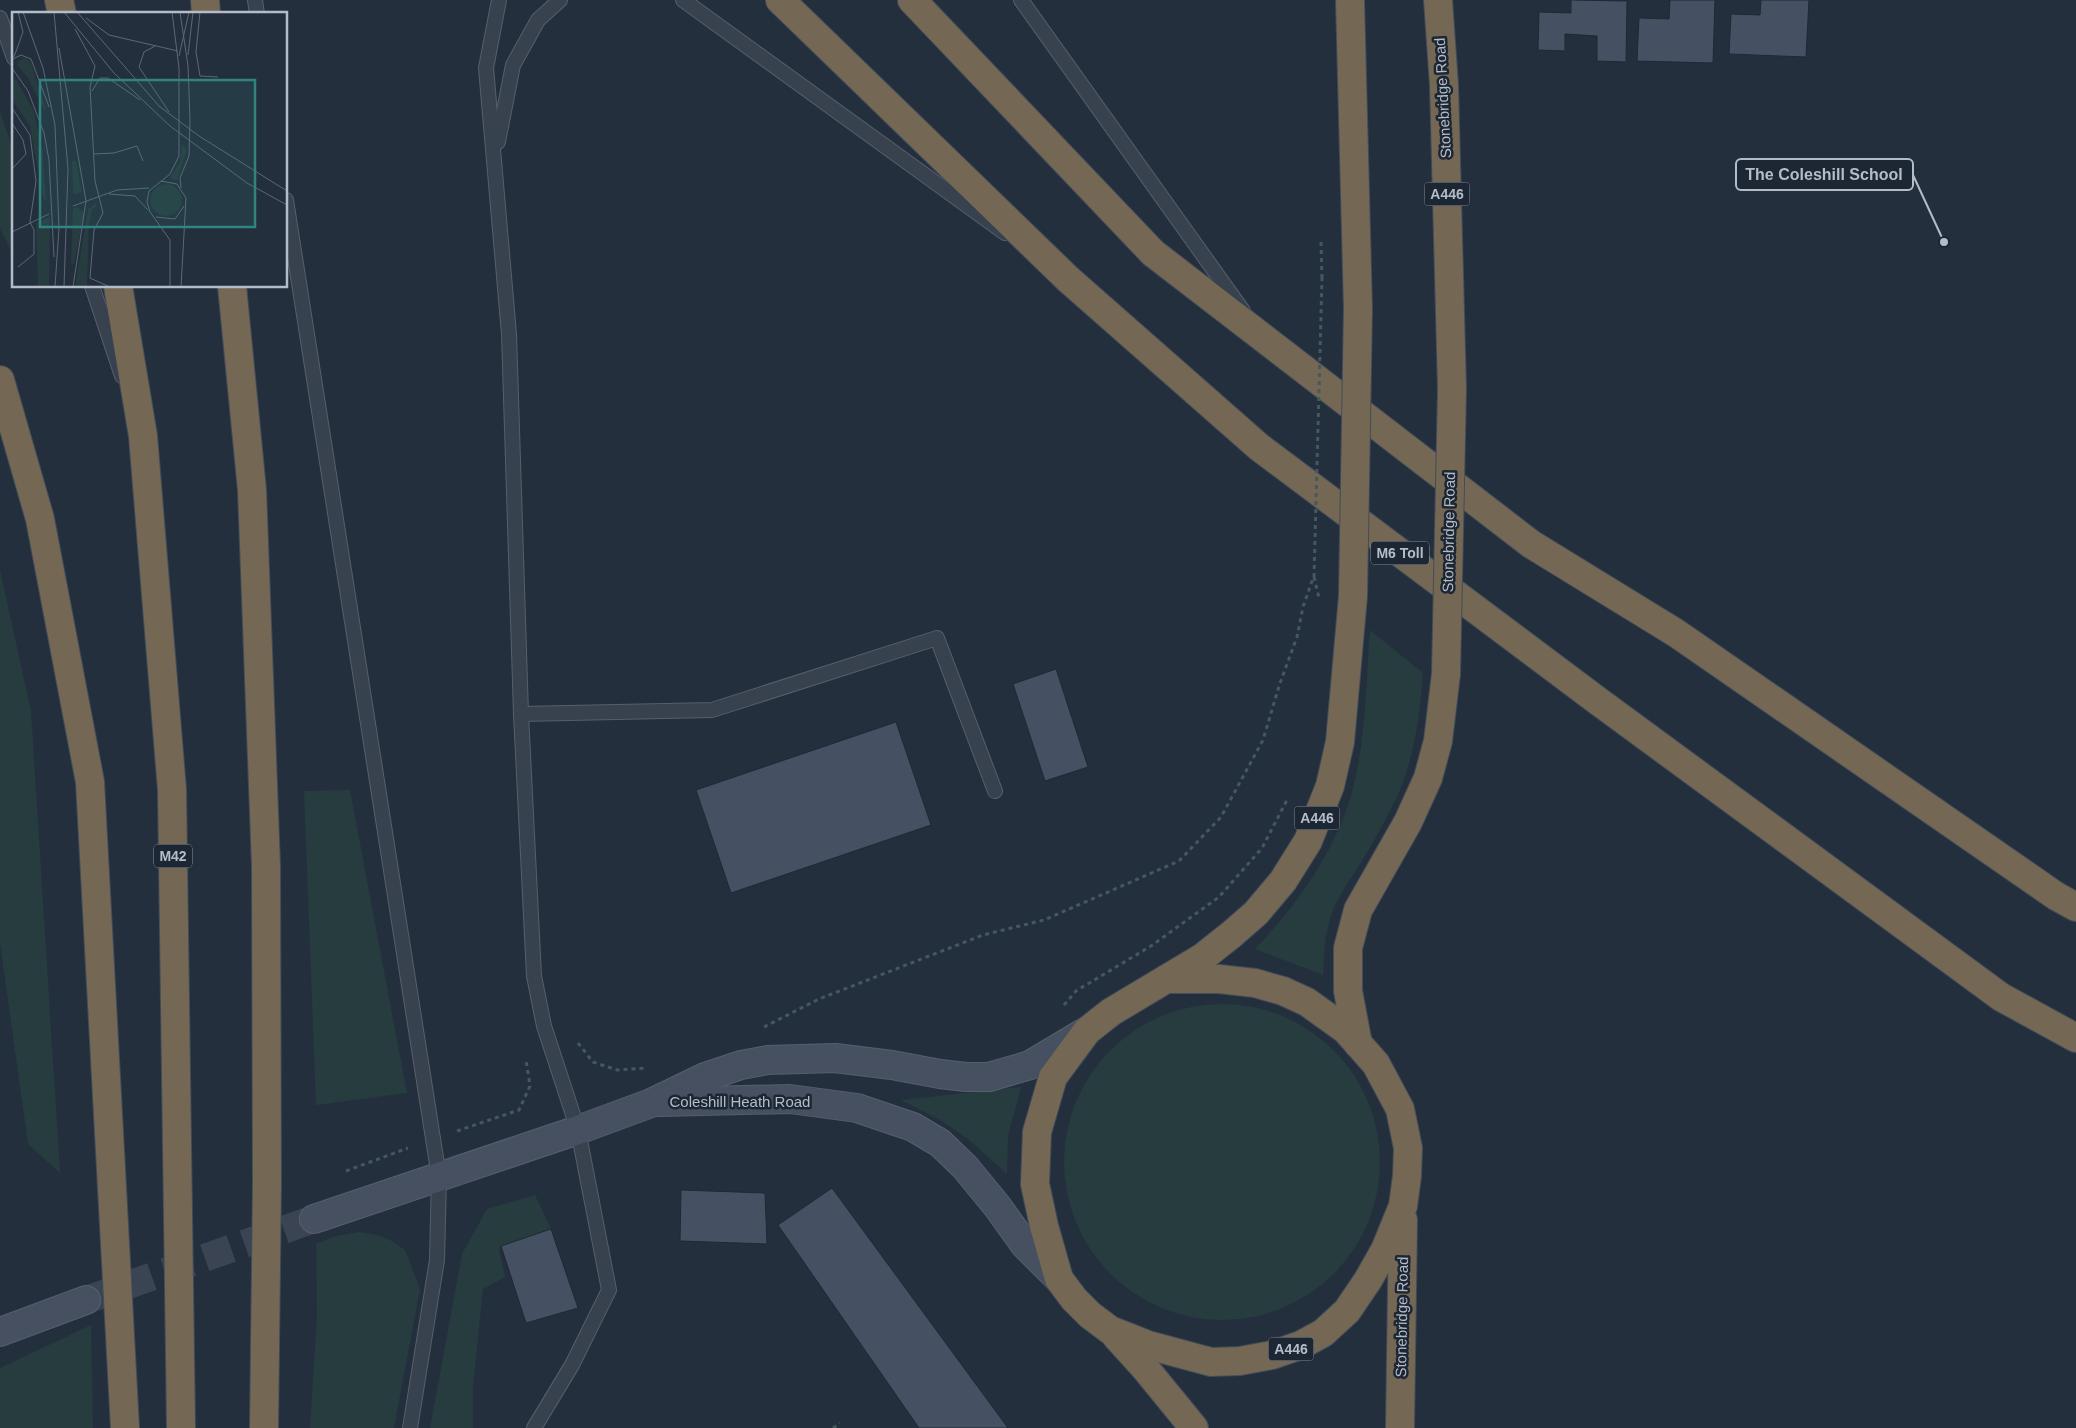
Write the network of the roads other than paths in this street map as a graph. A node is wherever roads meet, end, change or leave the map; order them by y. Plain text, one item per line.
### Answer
1 (499, 0) edge
2 (560, 0) edge
3 (683, 0) edge
4 (780, 0) edge
5 (912, 0) edge
6 (1021, 0) edge
7 (1350, 0) edge
8 (1438, 0) edge
9 (0, 18) edge
10 (12, 52) edge
11 (495, 158) junction
12 (288, 213) edge
13 (1068, 280) junction
14 (93, 288) edge
15 (118, 288) edge
16 (232, 288) edge
17 (1260, 335) junction
18 (0, 380) edge
19 (142, 436) junction
20 (521, 714) junction
21 (995, 791) dead end
22 (2076, 907) edge
23 (1166, 979) junction
24 (1087, 1031) junction
25 (2076, 1038) edge
26 (1358, 1044) junction
27 (651, 1103) junction
28 (578, 1130) junction
29 (439, 1177) junction
30 (1402, 1206) junction
31 (314, 1219) tunnel mouth
32 (1058, 1278) junction
33 (86, 1300) tunnel mouth
34 (1110, 1330) junction
35 (0, 1332) edge
36 (125, 1428) edge
37 (181, 1428) edge
38 (264, 1428) edge
39 (410, 1428) edge
40 (534, 1428) edge
41 (1194, 1428) edge
42 (1400, 1428) edge

1 - 11 lane
2 - 11 lane
3 - 13 lane
4 - 13 highway, M6 Toll
5 - 17 highway
6 - 17 lane
7 - 23 highway, A446, bridge
8 - 26 highway, Stonebridge Road / A446, bridge
9 - 10 lane
11 - 20 lane
12 - 29 lane
13 - 25 highway, M6 Toll
14 - 19 lane
15 - 19 highway, M42
16 - 38 highway
17 - 22 highway
18 - 36 highway
19 - 37 highway, M42
20 - 21 lane
20 - 28 lane
23 - 24 highway, A446
23 - 26 highway, A446
24 - 27 street, Coleshill Heath Road
24 - 32 highway, A446
26 - 30 highway, A446
27 - 28 street, Coleshill Heath Road
27 - 32 street, Coleshill Heath Road
28 - 29 street, Coleshill Heath Road
28 - 40 lane
29 - 31 street, Coleshill Heath Road
29 - 39 lane
30 - 34 highway, A446
30 - 42 highway, Stonebridge Road / A446
32 - 34 highway, A446
33 - 35 street
34 - 41 highway, A446

